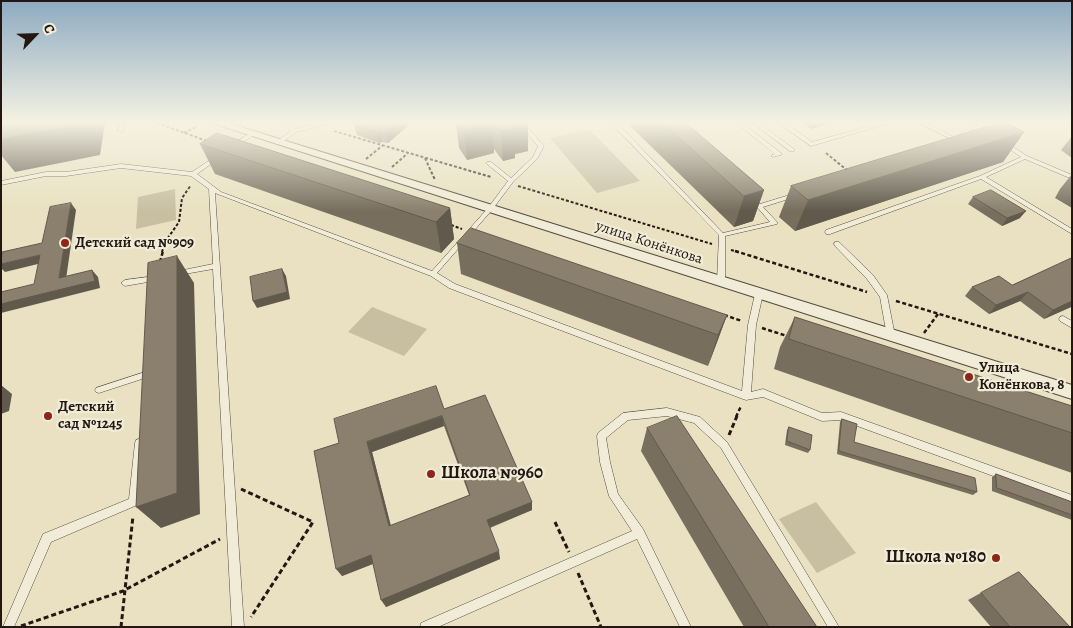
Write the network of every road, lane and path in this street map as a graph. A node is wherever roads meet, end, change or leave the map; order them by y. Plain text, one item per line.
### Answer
1 (308, 152) edge
2 (375, 152) edge
3 (538, 152) edge
4 (642, 152) edge
5 (777, 152) edge
6 (1018, 152) edge
7 (408, 153) joint
8 (826, 153) dead end
9 (221, 154) edge
10 (774, 156) dead end
11 (1025, 157) junction
12 (426, 158) junction
13 (364, 162) dead end
14 (489, 162) dead end
15 (390, 170) dead end
16 (848, 171) edge
17 (193, 174) junction
18 (982, 177) junction
19 (1072, 177) edge
20 (193, 182) dead end
21 (510, 182) junction
22 (1, 183) edge
23 (436, 184) dead end
24 (212, 188) junction
25 (803, 193) edge
26 (744, 194) edge
27 (758, 206) junction
28 (490, 209) junction
29 (443, 222) edge
30 (470, 232) junction
31 (828, 232) dead end
32 (1072, 232) edge
33 (722, 235) junction
34 (837, 244) dead end
35 (723, 247) junction
36 (215, 266) junction
37 (433, 274) junction
38 (156, 282) junction
39 (721, 282) junction
40 (125, 283) dead end
41 (758, 294) junction
42 (884, 297) junction
43 (715, 312) edge
44 (938, 314) junction
45 (1064, 319) dead end
46 (752, 324) junction
47 (1072, 325) edge
48 (924, 334) dead end
49 (891, 336) junction
50 (790, 337) edge
51 (1072, 354) edge
52 (145, 375) edge
53 (99, 390) dead end
54 (1072, 392) edge
55 (746, 396) junction
56 (140, 433) edge
57 (724, 445) junction
58 (229, 484) junction
59 (1072, 500) edge
60 (134, 502) junction
61 (232, 533) junction
62 (639, 533) junction
63 (123, 591) junction
64 (250, 619) dead end
65 (8, 627) edge
66 (20, 627) edge
67 (121, 627) edge
68 (238, 627) edge
69 (425, 627) edge
70 (686, 627) edge
71 (834, 627) edge

1 - 28 street, улица Конёнкова
2 - 13 path
3 - 21 lane
4 - 33 lane
5 - 10 lane
6 - 11 lane
7 - 12 path
7 - 15 path
8 - 16 path
9 - 17 lane
11 - 18 lane
11 - 19 lane
12 - 21 path
12 - 23 path
14 - 21 lane
17 - 22 lane
17 - 24 lane
18 - 31 lane
18 - 32 lane
20 - 38 path
21 - 28 lane
21 - 35 path
24 - 36 lane
24 - 37 lane
25 - 27 lane
26 - 27 lane
27 - 33 lane
28 - 30 lane
28 - 39 street, улица Конёнкова
29 - 30 path
30 - 37 lane
33 - 35 lane
34 - 42 lane
35 - 39 lane
35 - 42 path
36 - 38 lane
36 - 58 lane
37 - 55 lane
38 - 40 lane
39 - 41 street, улица Конёнкова
41 - 46 lane
41 - 49 street, улица Конёнкова
42 - 44 path
42 - 49 lane
43 - 46 path
44 - 48 path
44 - 51 path
45 - 47 lane
46 - 50 path
46 - 55 lane
49 - 54 street, улица Конёнкова
52 - 53 lane
55 - 57 path
55 - 59 lane
56 - 60 lane
57 - 62 lane
57 - 71 lane
58 - 61 lane
58 - 64 path
60 - 63 path
60 - 65 lane
61 - 63 path
61 - 68 lane
62 - 69 lane
62 - 70 lane
63 - 66 path
63 - 67 path

